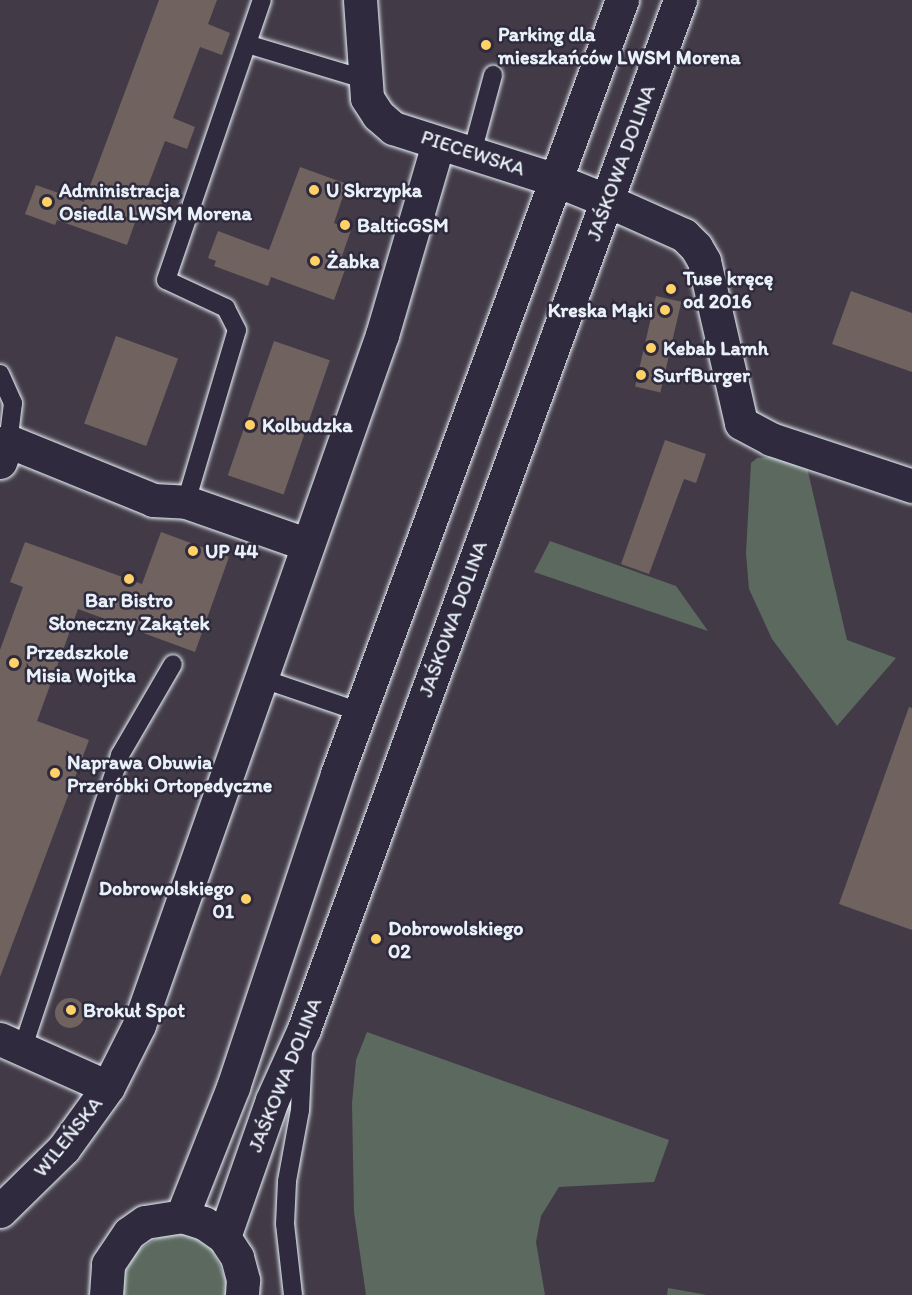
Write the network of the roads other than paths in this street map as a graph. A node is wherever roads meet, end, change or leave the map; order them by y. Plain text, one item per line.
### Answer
1 (262, 0) edge
2 (360, 0) edge
3 (622, 0) edge
4 (680, 0) edge
5 (247, 44) junction
6 (493, 75) dead end
7 (364, 79) junction
8 (438, 143) junction
9 (472, 153) junction
10 (556, 180) junction
11 (608, 201) junction
12 (0, 374) edge
13 (4, 451) edge
14 (912, 486) edge
15 (186, 502) junction
16 (306, 544) junction
17 (173, 664) dead end
18 (260, 678) junction
19 (360, 712) junction
20 (304, 1029) junction
21 (12, 1043) edge
22 (108, 1087) junction
23 (0, 1211) edge
24 (182, 1216) junction
25 (224, 1237) junction
26 (99, 1291) edge
27 (242, 1295) edge
28 (292, 1295) edge

1 - 5 lane
2 - 7 street, PIECEWSKA
3 - 10 street
4 - 11 street, JAŚKOWA DOLINA
5 - 7 lane
5 - 15 lane
6 - 9 lane
7 - 8 street, PIECEWSKA
8 - 9 street, PIECEWSKA
8 - 16 street
9 - 10 street, PIECEWSKA
10 - 11 street, PIECEWSKA
10 - 19 street
11 - 14 street, PIECEWSKA
11 - 20 street, JAŚKOWA DOLINA
12 - 13 lane
13 - 15 street
15 - 16 street
16 - 18 street
17 - 21 lane
18 - 19 lane
18 - 22 street
19 - 24 street
20 - 25 street, JAŚKOWA DOLINA
20 - 28 lane
21 - 22 street
22 - 23 street, WILEŃSKA
24 - 25 street
24 - 26 street
25 - 27 street

